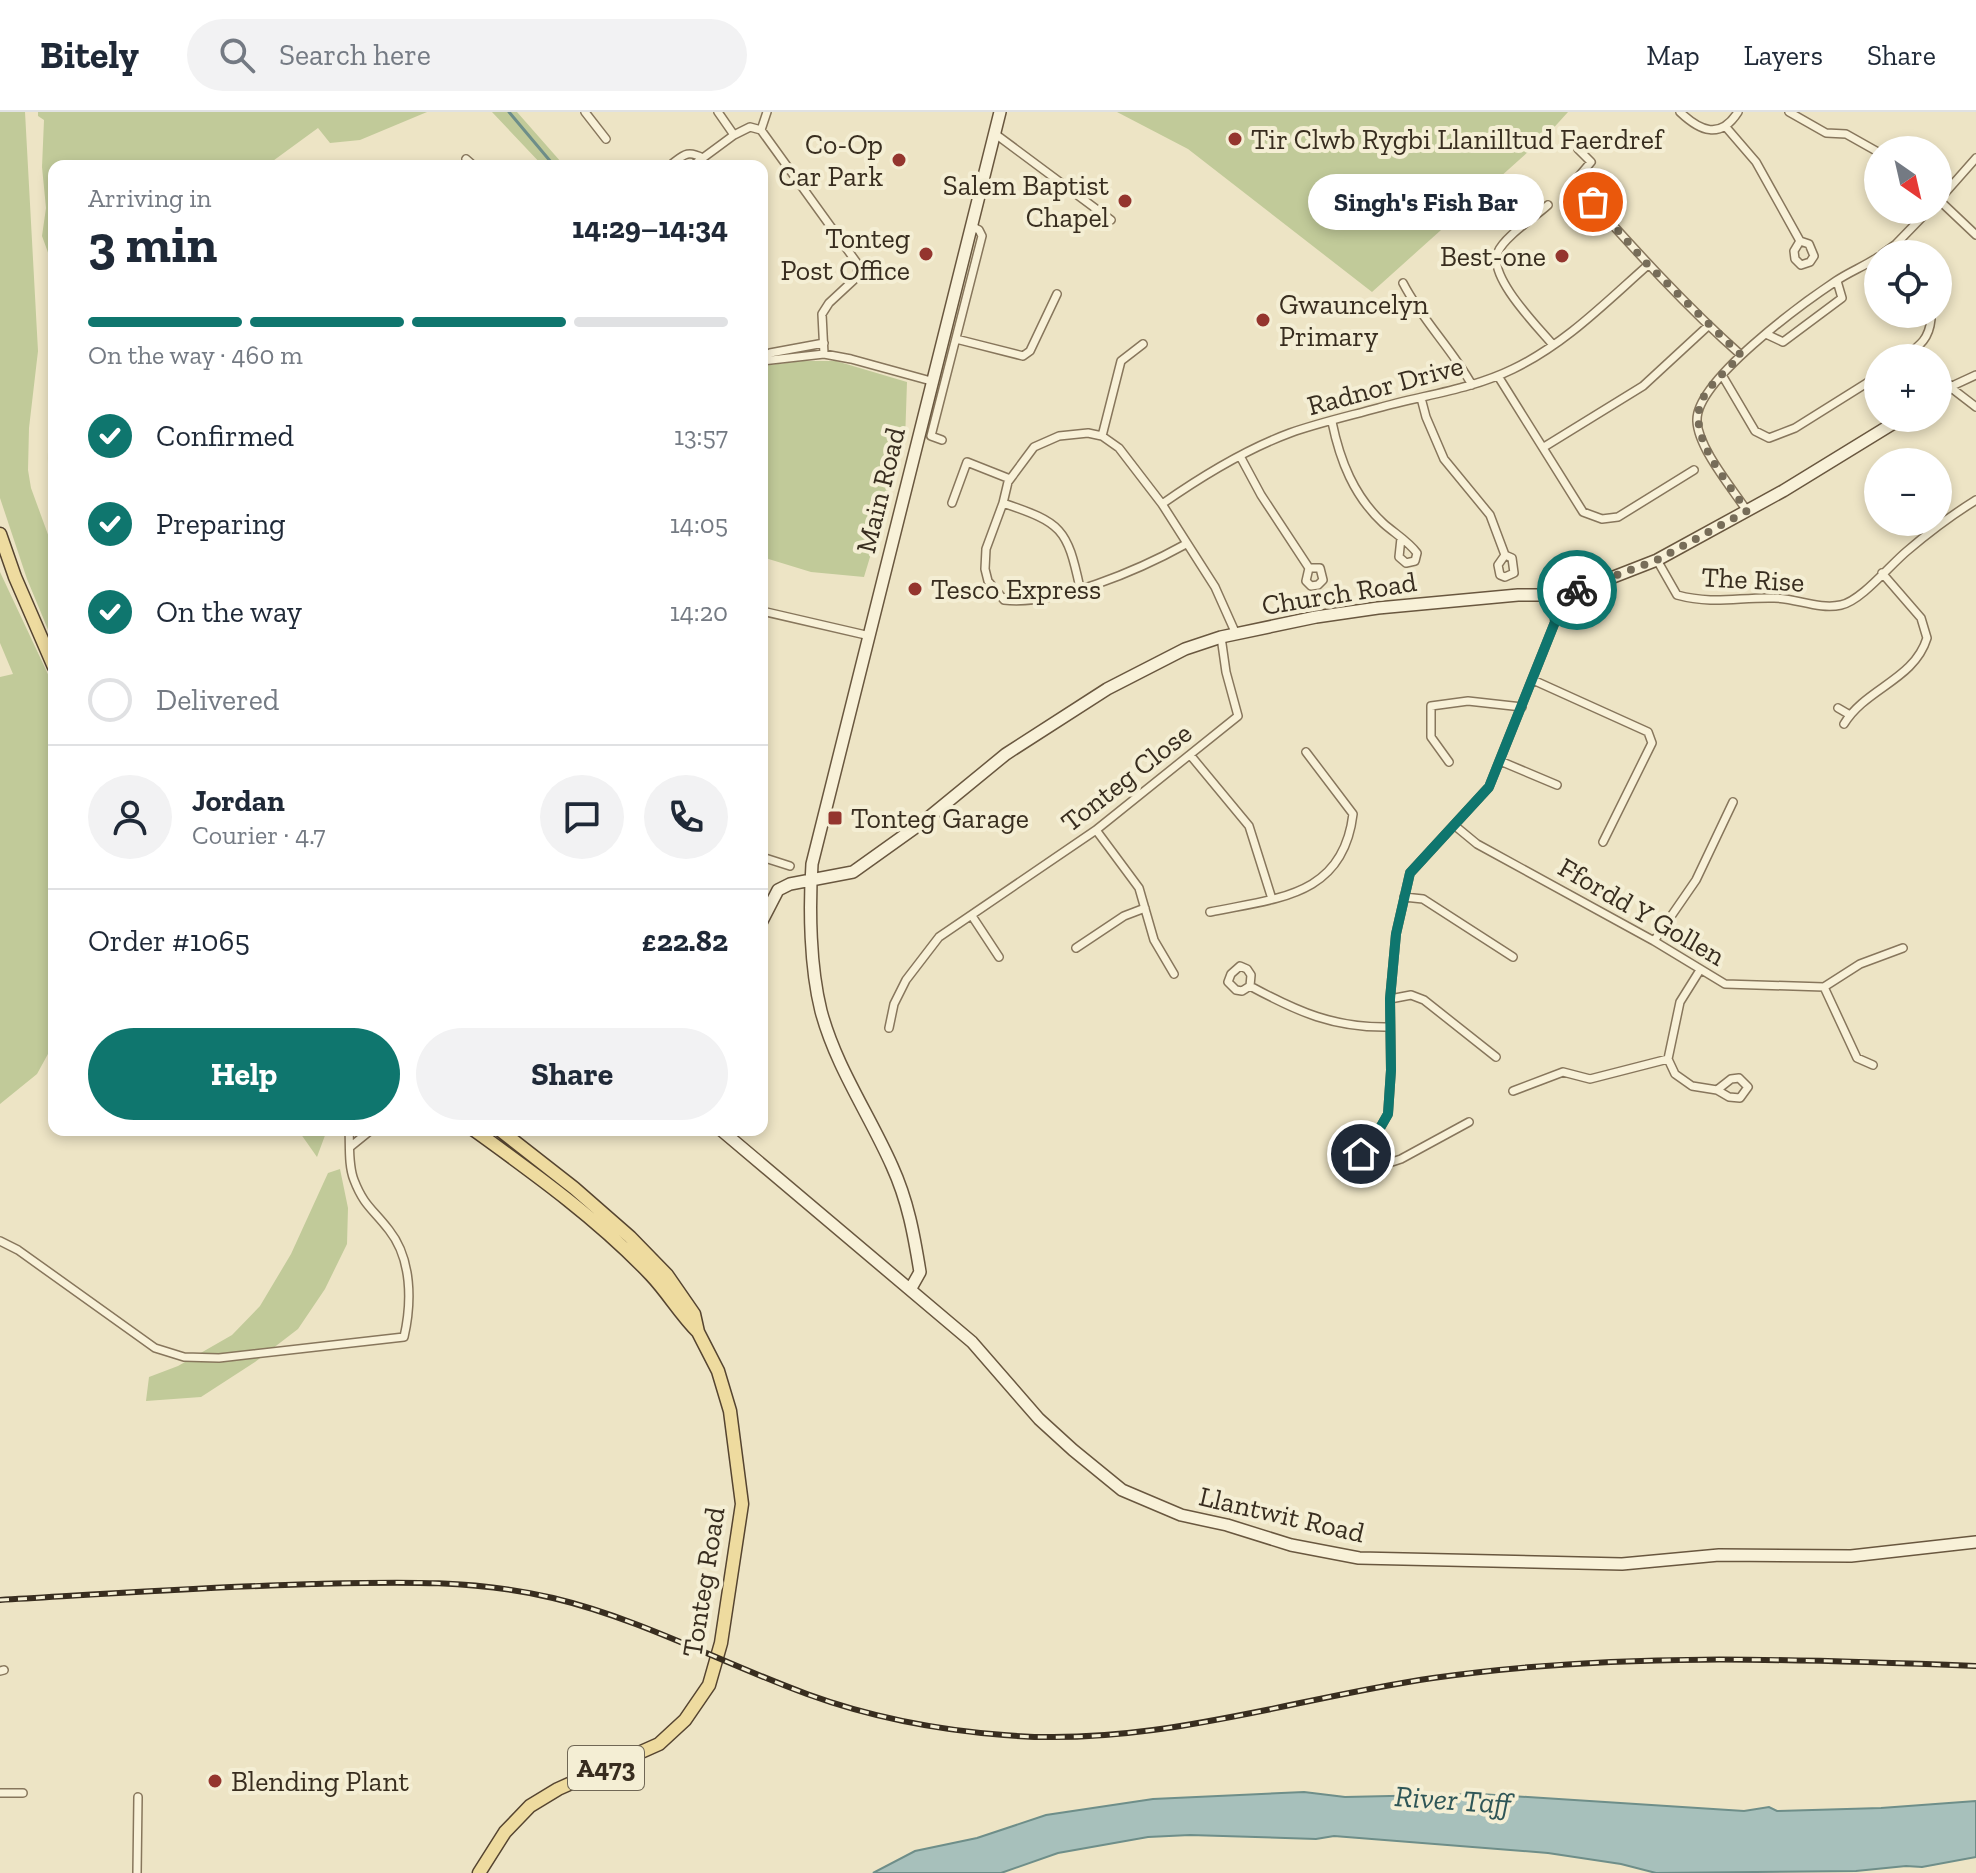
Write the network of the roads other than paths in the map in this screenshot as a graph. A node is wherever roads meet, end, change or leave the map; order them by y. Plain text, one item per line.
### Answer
1 (585, 112) edge
2 (718, 112) edge
3 (767, 112) edge
4 (1000, 112) edge
5 (1680, 112) edge
6 (1738, 112) edge
7 (1789, 112) edge
8 (1725, 126) junction
9 (761, 130) junction
10 (993, 132) junction
11 (734, 135) junction
12 (606, 139) dead end
13 (1864, 144) edge
14 (1578, 149) dead end
15 (703, 158) junction
16 (1976, 158) edge
17 (678, 160) edge
18 (700, 160) edge
19 (1952, 185) edge
20 (1548, 205) dead end
21 (1952, 213) edge
22 (1111, 220) dead end
23 (1915, 224) edge
24 (970, 225) junction
25 (1976, 235) edge
26 (1900, 240) edge
27 (1800, 241) dead end
28 (1648, 265) junction
29 (1864, 267) edge
30 (1837, 281) junction
31 (1403, 283) dead end
32 (1057, 294) dead end
33 (1708, 326) junction
34 (1766, 334) junction
35 (956, 339) junction
36 (824, 343) junction
37 (1143, 344) dead end
38 (1553, 345) junction
39 (824, 354) junction
40 (1741, 355) junction
41 (768, 356) edge
42 (768, 360) edge
43 (1722, 375) junction
44 (1976, 375) edge
45 (1498, 376) junction
46 (931, 381) junction
47 (1472, 385) junction
48 (1864, 385) edge
49 (1952, 386) edge
50 (1952, 389) edge
51 (1421, 398) junction
52 (1976, 407) edge
53 (1332, 422) junction
54 (1879, 432) edge
55 (1102, 436) junction
56 (942, 440) dead end
57 (1544, 447) junction
58 (1240, 456) junction
59 (1694, 470) dead end
60 (1010, 479) junction
61 (1976, 500) edge
62 (952, 503) dead end
63 (1003, 503) junction
64 (1162, 504) junction
65 (1747, 511) junction
66 (0, 534) edge
67 (1401, 538) dead end
68 (1186, 544) junction
69 (1505, 555) dead end
70 (1657, 560) junction
71 (1309, 568) dead end
72 (1882, 573) junction
73 (1080, 588) junction
74 (1552, 595) junction
75 (768, 612) edge
76 (1236, 634) junction
77 (870, 636) junction
78 (1221, 637) junction
79 (48, 652) edge
80 (1533, 680) junction
81 (1522, 707) junction
82 (1838, 708) dead end
83 (1850, 715) junction
84 (1844, 724) dead end
85 (1306, 752) dead end
86 (1191, 756) junction
87 (1500, 761) junction
88 (1449, 762) dead end
89 (1557, 785) dead end
90 (1733, 802) dead end
91 (1454, 825) junction
92 (1096, 830) junction
93 (1603, 842) dead end
94 (768, 859) edge
95 (790, 866) dead end
96 (811, 879) junction
97 (1404, 897) junction
98 (1272, 899) junction
99 (1145, 908) junction
100 (768, 909) edge
101 (1210, 912) dead end
102 (972, 916) junction
103 (1654, 941) junction
104 (1076, 948) dead end
105 (1903, 948) dead end
106 (999, 957) dead end
107 (1513, 957) dead end
108 (1700, 970) junction
109 (1174, 974) dead end
110 (1250, 986) dead end
111 (1824, 987) junction
112 (1390, 999) junction
113 (1389, 1027) junction
114 (889, 1028) dead end
115 (1496, 1057) dead end
116 (1668, 1059) junction
117 (1873, 1065) dead end
118 (1717, 1090) dead end
119 (1513, 1091) dead end
120 (1469, 1122) dead end
121 (349, 1136) edge
122 (364, 1136) edge
123 (482, 1136) edge
124 (508, 1136) edge
125 (728, 1136) edge
126 (350, 1147) junction
127 (0, 1241) edge
128 (911, 1288) junction
129 (698, 1332) junction
130 (1976, 1542) edge
131 (0, 1793) edge
132 (23, 1793) dead end
133 (138, 1797) dead end
134 (137, 1873) edge
135 (479, 1873) edge

1 - 12 street
2 - 11 street
3 - 9 street
4 - 10 main road, Main Road
5 - 8 street
6 - 8 street
7 - 13 street
8 - 27 street
9 - 11 street
9 - 36 street
10 - 22 street
10 - 24 main road, Main Road
11 - 15 street
14 - 28 street
15 - 17 street
15 - 18 street
16 - 19 street
20 - 38 street
21 - 25 street
23 - 26 street
24 - 35 street
24 - 46 main road, Main Road
28 - 33 street
28 - 38 street, Radnor Drive
29 - 30 street
30 - 34 street
30 - 34 street
31 - 47 street
32 - 35 street
33 - 40 street
33 - 57 street
34 - 40 street
35 - 56 street
36 - 39 street
36 - 41 street
37 - 55 street
38 - 45 street, Radnor Drive
39 - 42 street
39 - 46 street
40 - 43 street
43 - 48 street
43 - 65 street
44 - 49 street
45 - 47 street, Radnor Drive
45 - 57 street
46 - 77 main road, Main Road
47 - 51 street, Radnor Drive
50 - 52 street
51 - 53 street, Radnor Drive
51 - 69 street
53 - 58 street, Radnor Drive
53 - 67 street
54 - 65 main road, Church Road
55 - 60 street
55 - 64 street
57 - 59 street
58 - 64 street, Radnor Drive
58 - 71 street
60 - 62 street
60 - 63 street
61 - 72 street, The Rise
63 - 73 street
63 - 73 street
64 - 68 street
65 - 70 main road, Church Road
66 - 79 main road
68 - 73 street
68 - 76 street
70 - 72 street, The Rise
70 - 74 main road, Church Road
72 - 83 street
74 - 76 main road, Church Road
74 - 80 street
75 - 77 street
76 - 78 main road, Church Road
77 - 96 main road, Main Road
78 - 86 street, Tonteg Close
78 - 96 main road, Church Road
80 - 81 street
80 - 93 street
81 - 87 street
81 - 88 street
82 - 83 street
83 - 84 street
85 - 98 street
86 - 92 street, Tonteg Close
86 - 98 street
87 - 89 street
87 - 91 street
90 - 103 street
91 - 97 street
91 - 103 street, Ffordd Y Gollen
92 - 99 street
92 - 102 street, Tonteg Close
94 - 95 street
96 - 100 main road
96 - 128 main road, Main Road
97 - 107 street
97 - 112 street
98 - 101 street
99 - 104 street
99 - 109 street
102 - 106 street
102 - 114 street, Tonteg Close
103 - 108 street, Ffordd Y Gollen
105 - 111 street
108 - 111 street, Ffordd Y Gollen
108 - 116 street
110 - 113 street
111 - 117 street
112 - 113 street
112 - 115 street
113 - 120 street
116 - 118 street
116 - 119 street
121 - 126 street
122 - 126 street
123 - 129 main road, Tonteg Road / A473
124 - 129 main road, Tonteg Road / A473
125 - 128 main road, Llantwit Road
126 - 127 street
128 - 130 main road, Llantwit Road
129 - 135 main road, Tonteg Road / A473
131 - 132 street
133 - 134 street

